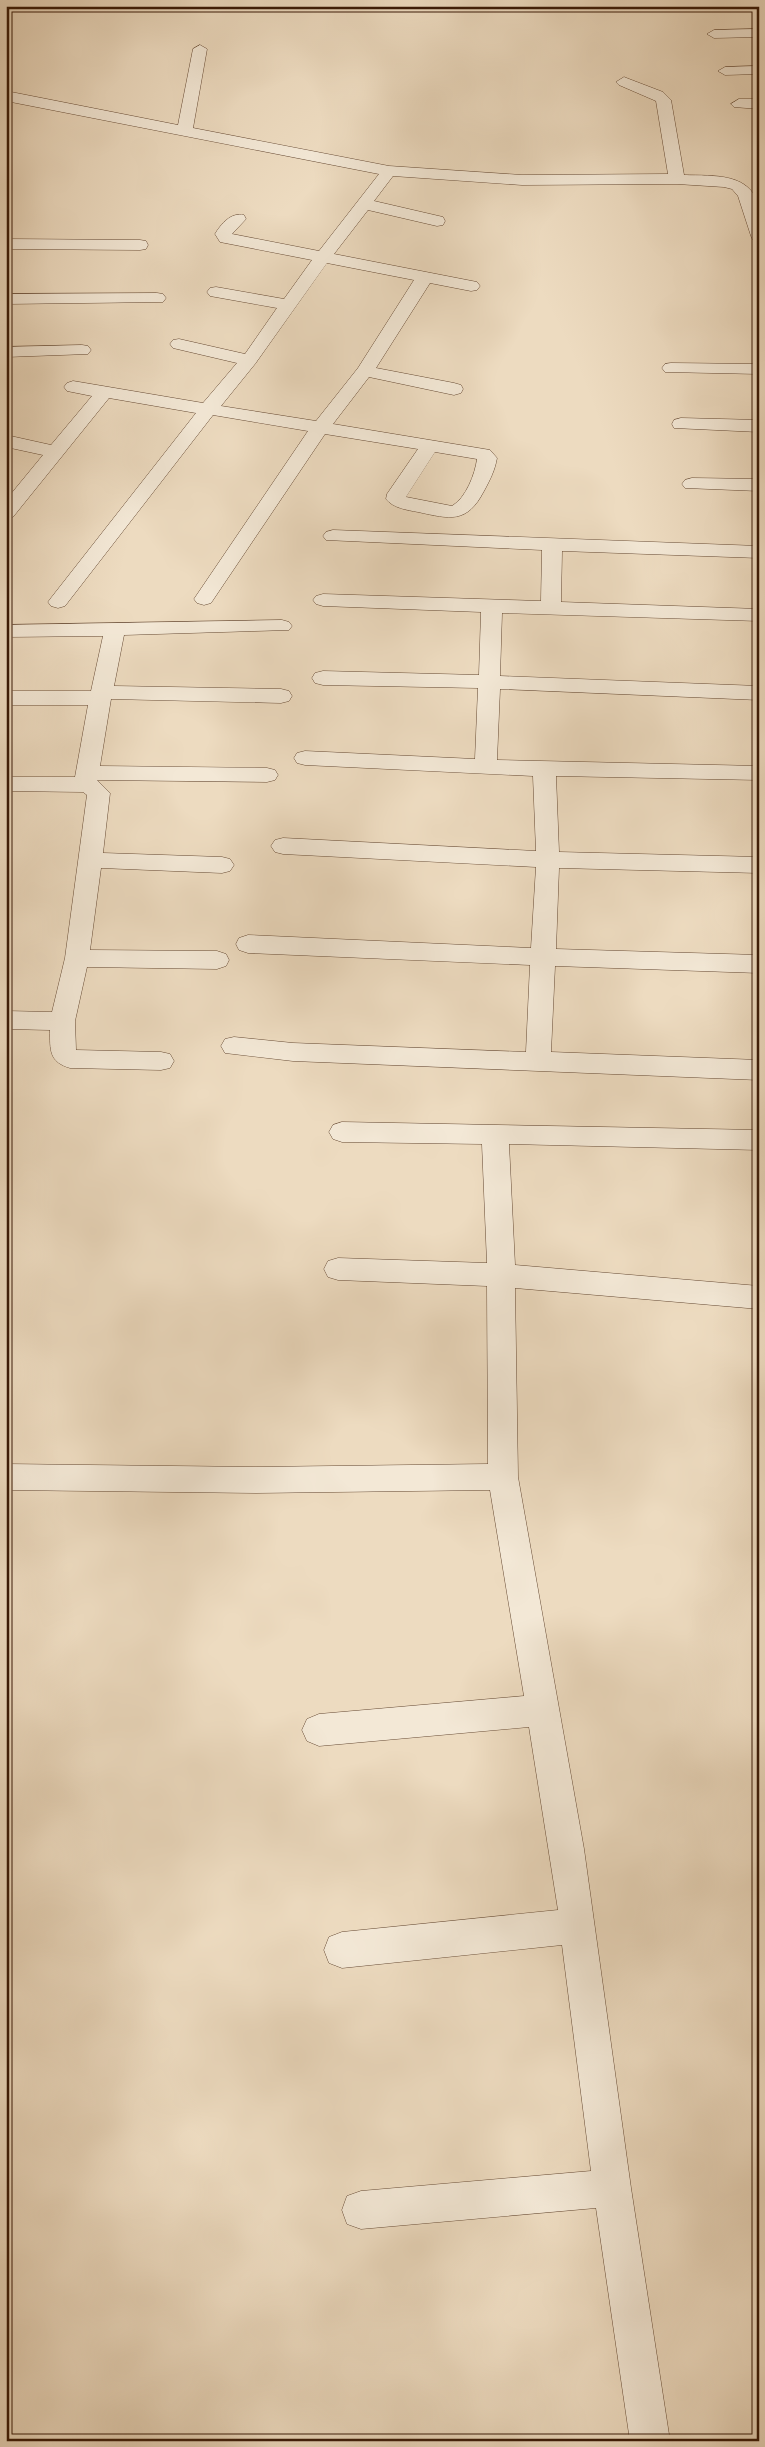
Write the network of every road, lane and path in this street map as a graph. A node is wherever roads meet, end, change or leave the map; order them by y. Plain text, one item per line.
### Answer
1 (759, 33) edge
2 (714, 34) dead end
3 (200, 49) dead end
4 (759, 70) edge
5 (725, 71) dead end
6 (624, 82) dead end
7 (6, 96) edge
8 (739, 104) dead end
9 (759, 104) edge
10 (184, 132) junction
11 (389, 171) junction
12 (677, 179) junction
13 (759, 181) edge
14 (738, 186) junction
15 (365, 204) junction
16 (238, 219) dead end
17 (437, 221) dead end
18 (759, 236) edge
19 (6, 244) edge
20 (140, 245) dead end
21 (323, 257) junction
22 (425, 277) junction
23 (471, 286) dead end
24 (216, 292) dead end
25 (157, 298) dead end
26 (6, 299) edge
27 (289, 305) junction
28 (179, 344) dead end
29 (82, 350) dead end
30 (6, 352) edge
31 (249, 360) junction
32 (672, 368) dead end
33 (759, 369) edge
34 (365, 371) junction
35 (74, 387) dead end
36 (454, 389) dead end
37 (104, 393) junction
38 (208, 409) junction
39 (681, 424) dead end
40 (759, 426) edge
41 (320, 428) junction
42 (6, 441) edge
43 (430, 446) junction
44 (56, 452) junction
45 (692, 484) dead end
46 (759, 485) edge
47 (6, 514) edge
48 (333, 536) dead end
49 (552, 544) junction
50 (759, 552) edge
51 (204, 599) dead end
52 (323, 600) dead end
53 (58, 602) dead end
54 (492, 606) junction
55 (551, 608) junction
56 (759, 615) edge
57 (282, 626) dead end
58 (115, 629) junction
59 (6, 630) edge
60 (323, 678) dead end
61 (489, 682) junction
62 (759, 693) edge
63 (101, 695) junction
64 (281, 696) dead end
65 (6, 698) edge
66 (305, 758) dead end
67 (486, 766) junction
68 (544, 769) junction
69 (759, 773) edge
70 (267, 775) dead end
71 (87, 779) junction
72 (6, 784) edge
73 (283, 846) dead end
74 (90, 860) junction
75 (548, 860) junction
76 (222, 865) dead end
77 (759, 865) edge
78 (248, 944) dead end
79 (544, 957) junction
80 (77, 958) junction
81 (217, 960) dead end
82 (759, 964) edge
83 (6, 1020) edge
84 (62, 1021) junction
85 (234, 1046) dead end
86 (162, 1061) dead end
87 (538, 1061) junction
88 (759, 1070) edge
89 (342, 1132) dead end
90 (495, 1134) junction
91 (759, 1140) edge
92 (338, 1269) dead end
93 (501, 1276) junction
94 (759, 1298) edge
95 (6, 1477) edge
96 (503, 1477) junction
97 (544, 1710) junction
98 (319, 1730) dead end
99 (578, 1926) junction
100 (342, 1950) dead end
101 (612, 2188) junction
102 (361, 2210) dead end
103 (650, 2441) edge

1 - 2 street
3 - 10 street
4 - 5 street
6 - 12 street
7 - 10 street
8 - 9 street
10 - 11 street
11 - 12 street
11 - 15 street
12 - 14 street
13 - 14 street
14 - 18 street
15 - 17 street
15 - 21 street
16 - 21 street
19 - 20 street
21 - 22 street
21 - 27 street
22 - 23 street
22 - 34 street
24 - 27 street
25 - 26 street
27 - 31 street
28 - 31 street
29 - 30 street
31 - 38 street
32 - 33 street
34 - 36 street
34 - 41 street
35 - 37 street
37 - 38 street
37 - 44 street
38 - 41 street
38 - 53 street
39 - 40 street
41 - 43 street
41 - 51 street
42 - 44 street
43 - 43 street
44 - 47 street
45 - 46 street
48 - 49 street
49 - 50 street
49 - 55 street
52 - 54 street
54 - 55 street
54 - 61 street
55 - 56 street
57 - 58 street
58 - 59 street
58 - 63 street
60 - 61 street
61 - 62 street
61 - 67 street
63 - 64 street
63 - 65 street
63 - 71 street
66 - 67 street
67 - 68 street
68 - 69 street
68 - 75 street
70 - 71 street
71 - 72 street
71 - 74 street
73 - 75 street
74 - 76 street
74 - 80 street
75 - 77 street
75 - 79 street
78 - 79 street
79 - 82 street
79 - 87 street
80 - 81 street
80 - 84 street
83 - 84 street
84 - 86 street
85 - 87 street
87 - 88 street
89 - 90 street
90 - 91 street
90 - 93 street
92 - 93 street
93 - 94 street
93 - 96 street
95 - 96 street
96 - 97 street
97 - 98 street
97 - 99 street
99 - 100 street
99 - 101 street
101 - 102 street
101 - 103 street

